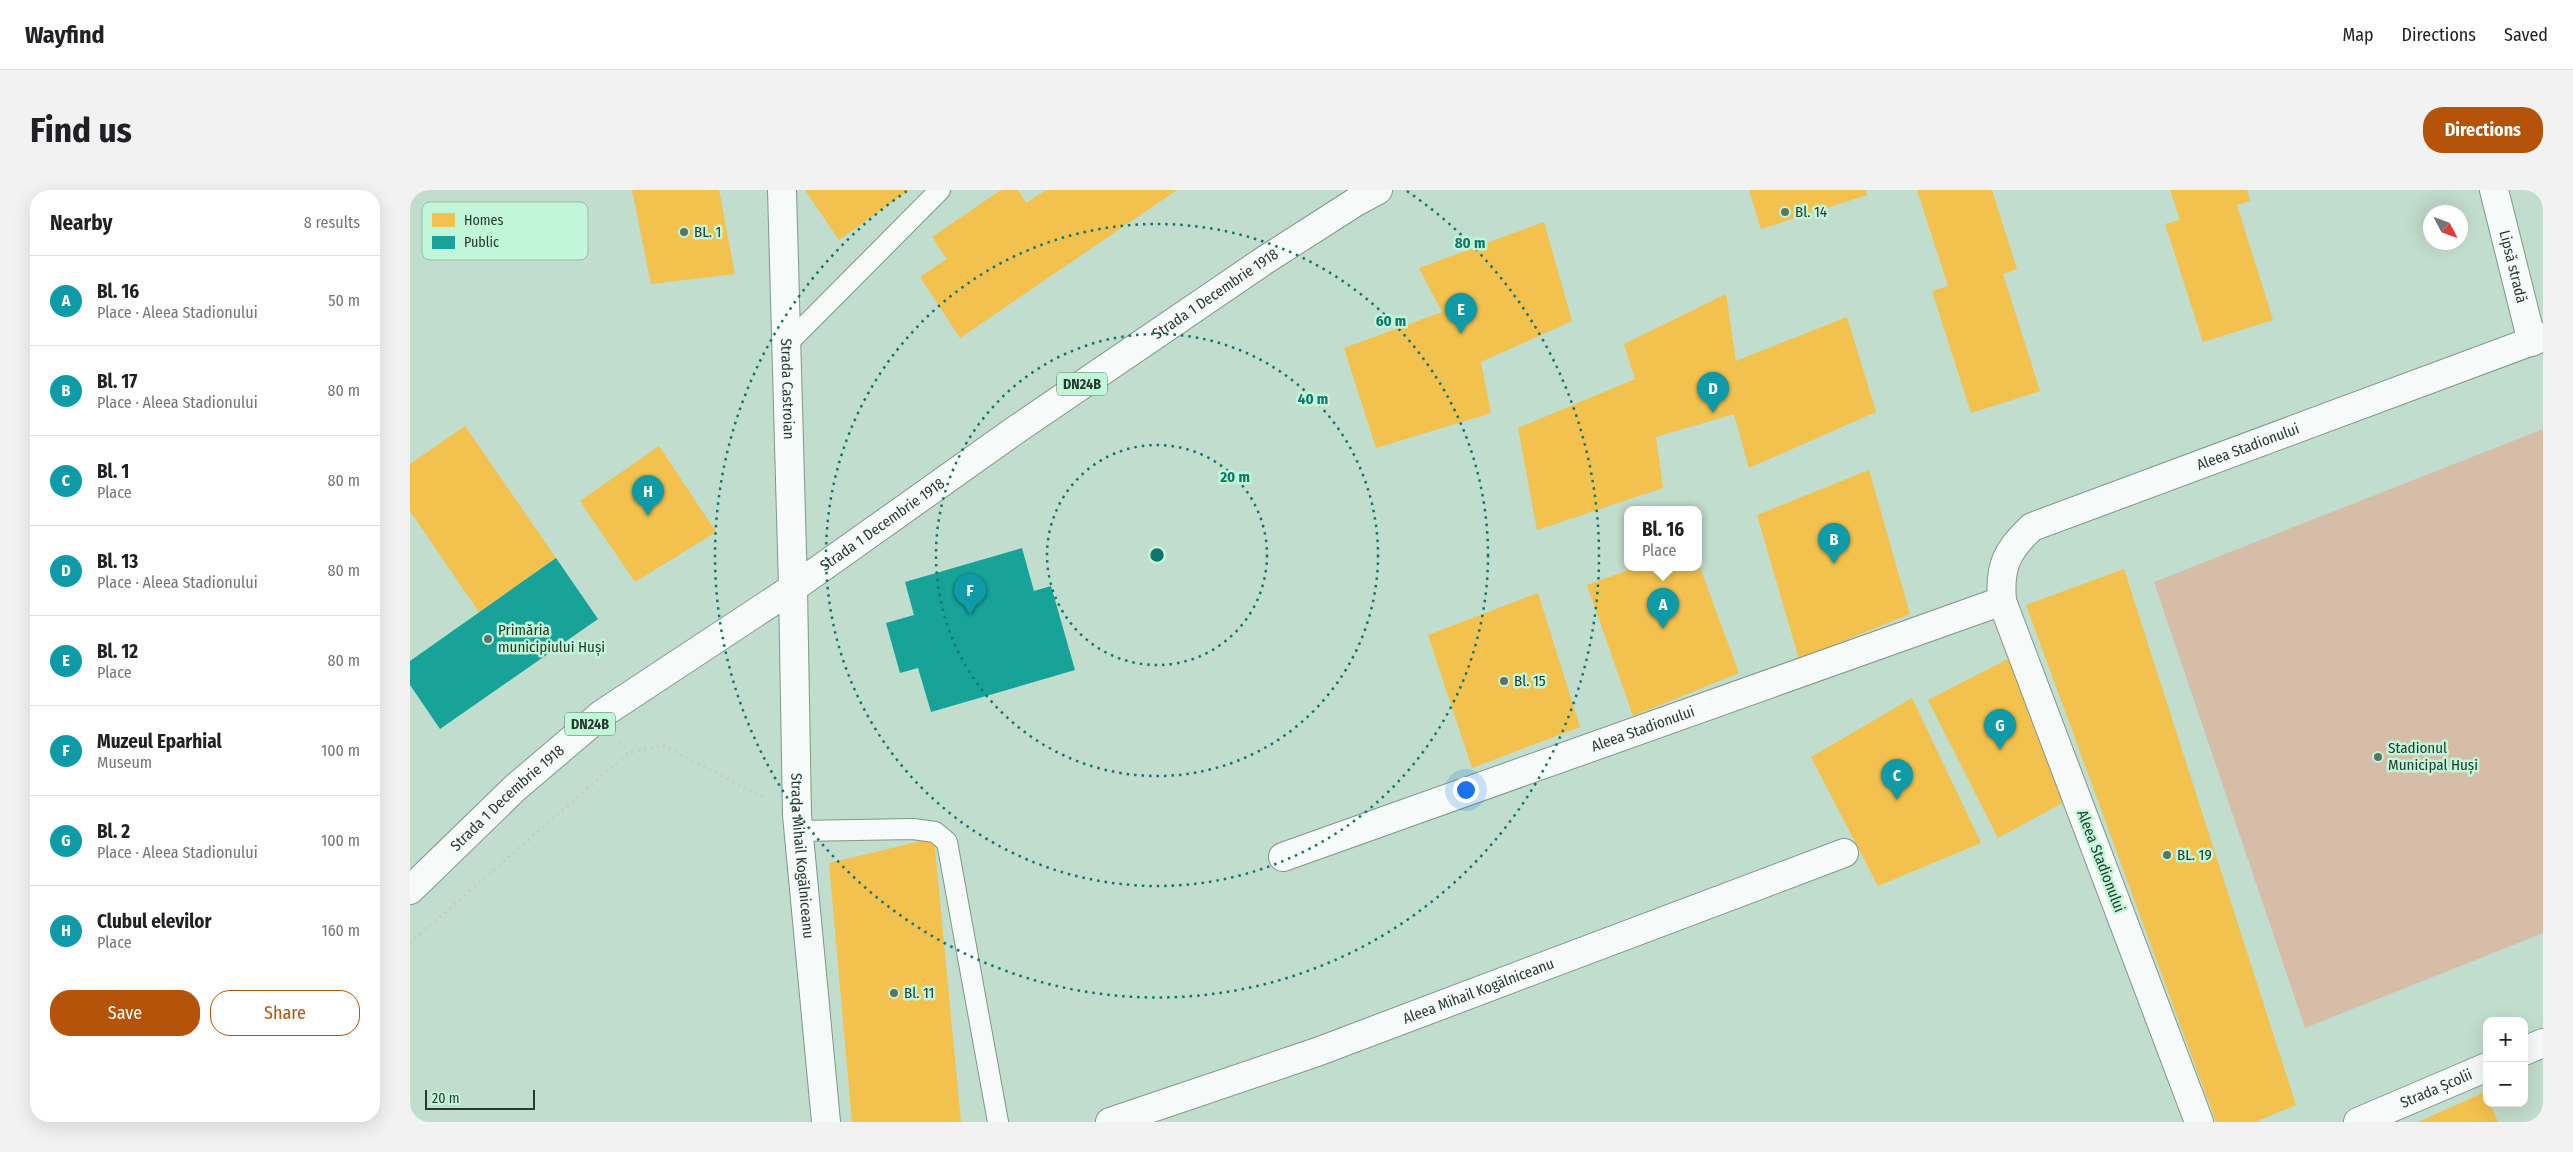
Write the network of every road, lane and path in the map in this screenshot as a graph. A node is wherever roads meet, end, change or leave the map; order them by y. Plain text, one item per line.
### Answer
1 (782, 190) edge
2 (940, 190) edge
3 (1378, 190) edge
4 (2494, 190) edge
5 (2537, 339) edge
6 (785, 346) junction
7 (793, 588) junction
8 (2002, 601) junction
9 (798, 823) junction
10 (1844, 853) dead end
11 (1283, 857) dead end
12 (410, 890) edge
13 (410, 943) edge
14 (2543, 1043) edge
15 (2528, 1049) edge
16 (2483, 1069) edge
17 (826, 1122) edge
18 (998, 1122) edge
19 (1110, 1122) edge
20 (2199, 1122) edge
21 (2358, 1122) edge

1 - 6 main road, Strada Castroian
2 - 6 lane
3 - 7 main road, Strada 1 Decembrie 1918 / DN24B
4 - 5 main road, Lipsă stradă
5 - 8 main road, Aleea Stadionului
6 - 7 main road, Strada Castroian
7 - 9 main road, Strada Mihail Kogălniceanu
7 - 12 main road, Strada 1 Decembrie 1918 / DN24B
8 - 11 main road, Aleea Stadionului
8 - 20 main road, Aleea Stadionului
9 - 13 path
9 - 17 main road, Strada Mihail Kogălniceanu
9 - 18 lane
10 - 19 main road, Aleea Mihail Kogălniceanu
14 - 15 main road
16 - 21 main road, Strada Școlii

